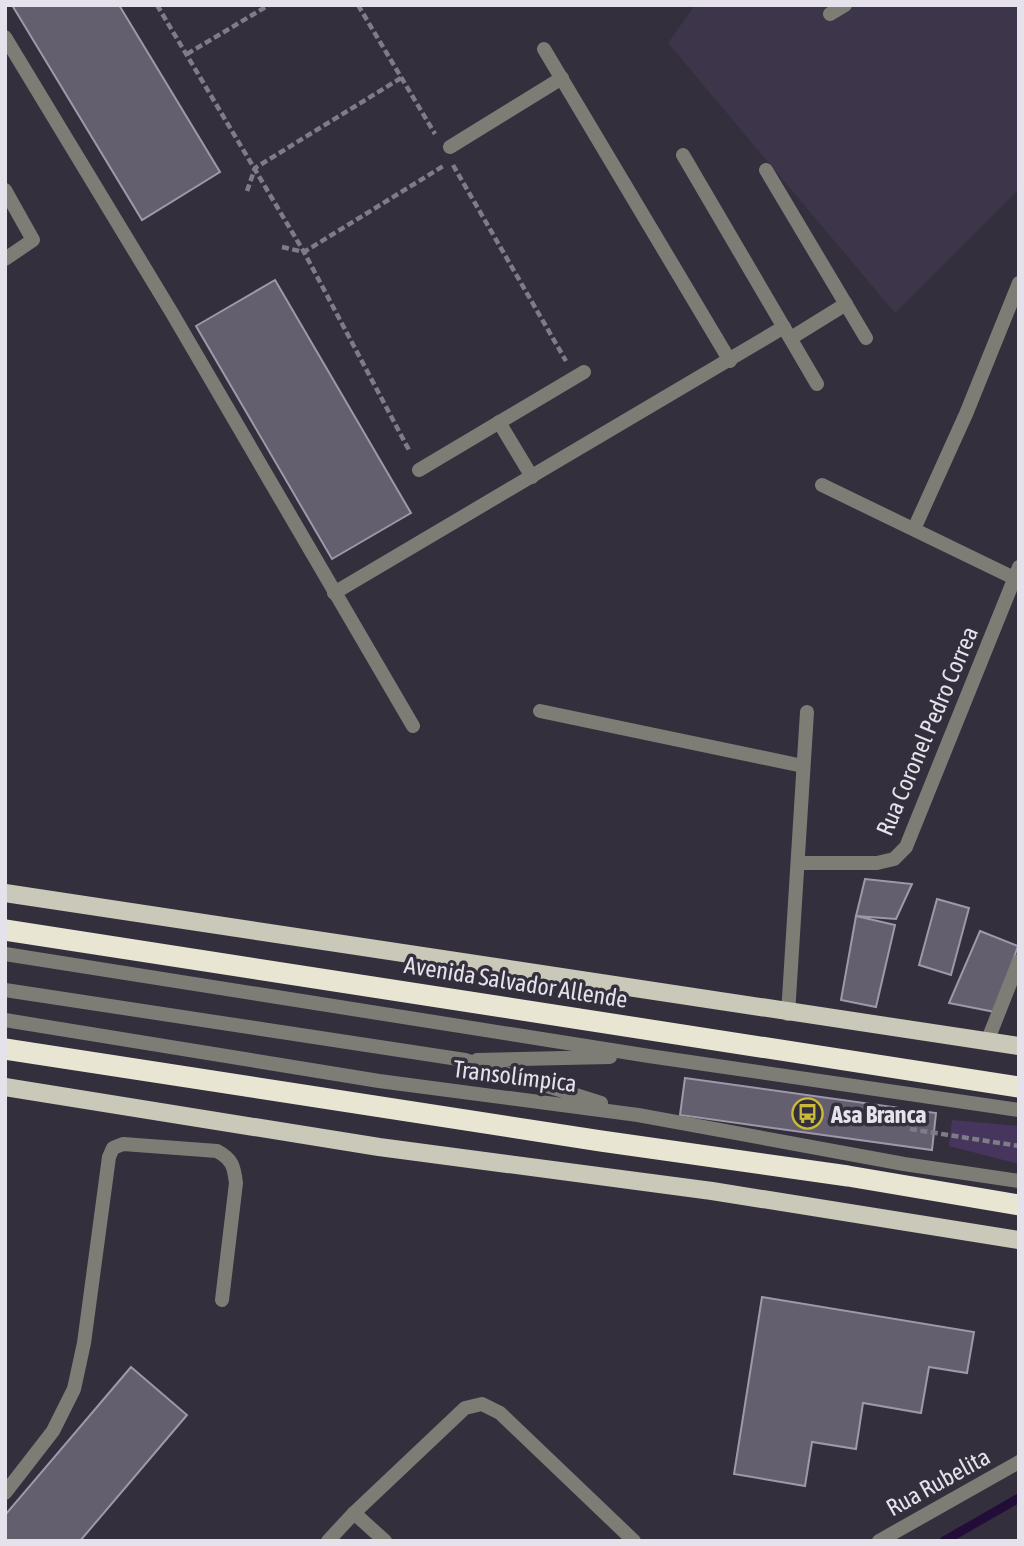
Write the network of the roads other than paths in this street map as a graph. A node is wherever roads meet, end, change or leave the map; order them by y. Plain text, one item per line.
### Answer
1 (845, 5) edge
2 (830, 14) dead end
3 (5, 37) edge
4 (544, 49) dead end
5 (562, 78) junction
6 (450, 147) dead end
7 (683, 155) dead end
8 (766, 170) dead end
9 (5, 190) edge
10 (5, 260) edge
11 (1019, 283) edge
12 (846, 304) junction
13 (787, 332) junction
14 (866, 338) dead end
15 (730, 361) junction
16 (580, 374) road end
17 (817, 384) dead end
18 (499, 422) junction
19 (419, 470) road end
20 (532, 477) junction
21 (822, 485) dead end
22 (914, 529) junction
23 (1016, 572) edge
24 (334, 593) junction
25 (540, 711) dead end
26 (807, 712) dead end
27 (413, 726) dead end
28 (803, 766) junction
29 (798, 863) junction
30 (5, 893) edge
31 (5, 930) edge
32 (5, 954) edge
33 (1019, 961) edge
34 (5, 990) edge
35 (788, 1014) junction
36 (5, 1020) edge
37 (987, 1042) junction
38 (1019, 1046) edge
39 (5, 1049) edge
40 (649, 1056) junction
41 (465, 1060) junction
42 (5, 1087) edge
43 (1019, 1087) edge
44 (1019, 1110) edge
45 (638, 1115) junction
46 (1019, 1181) edge
47 (1019, 1205) edge
48 (1019, 1240) edge
49 (222, 1300) dead end
50 (1019, 1462) edge
51 (5, 1493) edge
52 (354, 1513) junction
53 (328, 1541) edge
54 (385, 1541) edge
55 (634, 1541) edge
56 (879, 1541) edge

1 - 2 street
3 - 24 street
4 - 5 street
5 - 6 street
5 - 15 street
7 - 13 street
8 - 12 street
9 - 10 street
11 - 22 street
12 - 13 street
12 - 14 street
13 - 15 street
13 - 17 street
15 - 20 street
16 - 18 street
18 - 19 street
18 - 20 street
20 - 24 street
21 - 22 street
22 - 23 street
23 - 29 street, Rua Coronel Pedro Correa
24 - 27 street
25 - 28 street
26 - 28 street
28 - 29 street
29 - 35 street
30 - 35 main road, Avenida Salvador Allende
31 - 43 highway, Avenida Salvador Allende
32 - 40 street, Transolímpica
33 - 37 street
34 - 41 street
35 - 37 main road, Avenida Salvador Allende
36 - 45 street, Transolímpica
37 - 38 main road, Avenida Salvador Allende
39 - 47 highway
40 - 41 street
40 - 44 street, Transolímpica
41 - 45 street
42 - 48 main road
45 - 46 street, Transolímpica
49 - 51 street
50 - 56 street, Rua Rubelita
52 - 53 street
52 - 54 street
52 - 55 street

